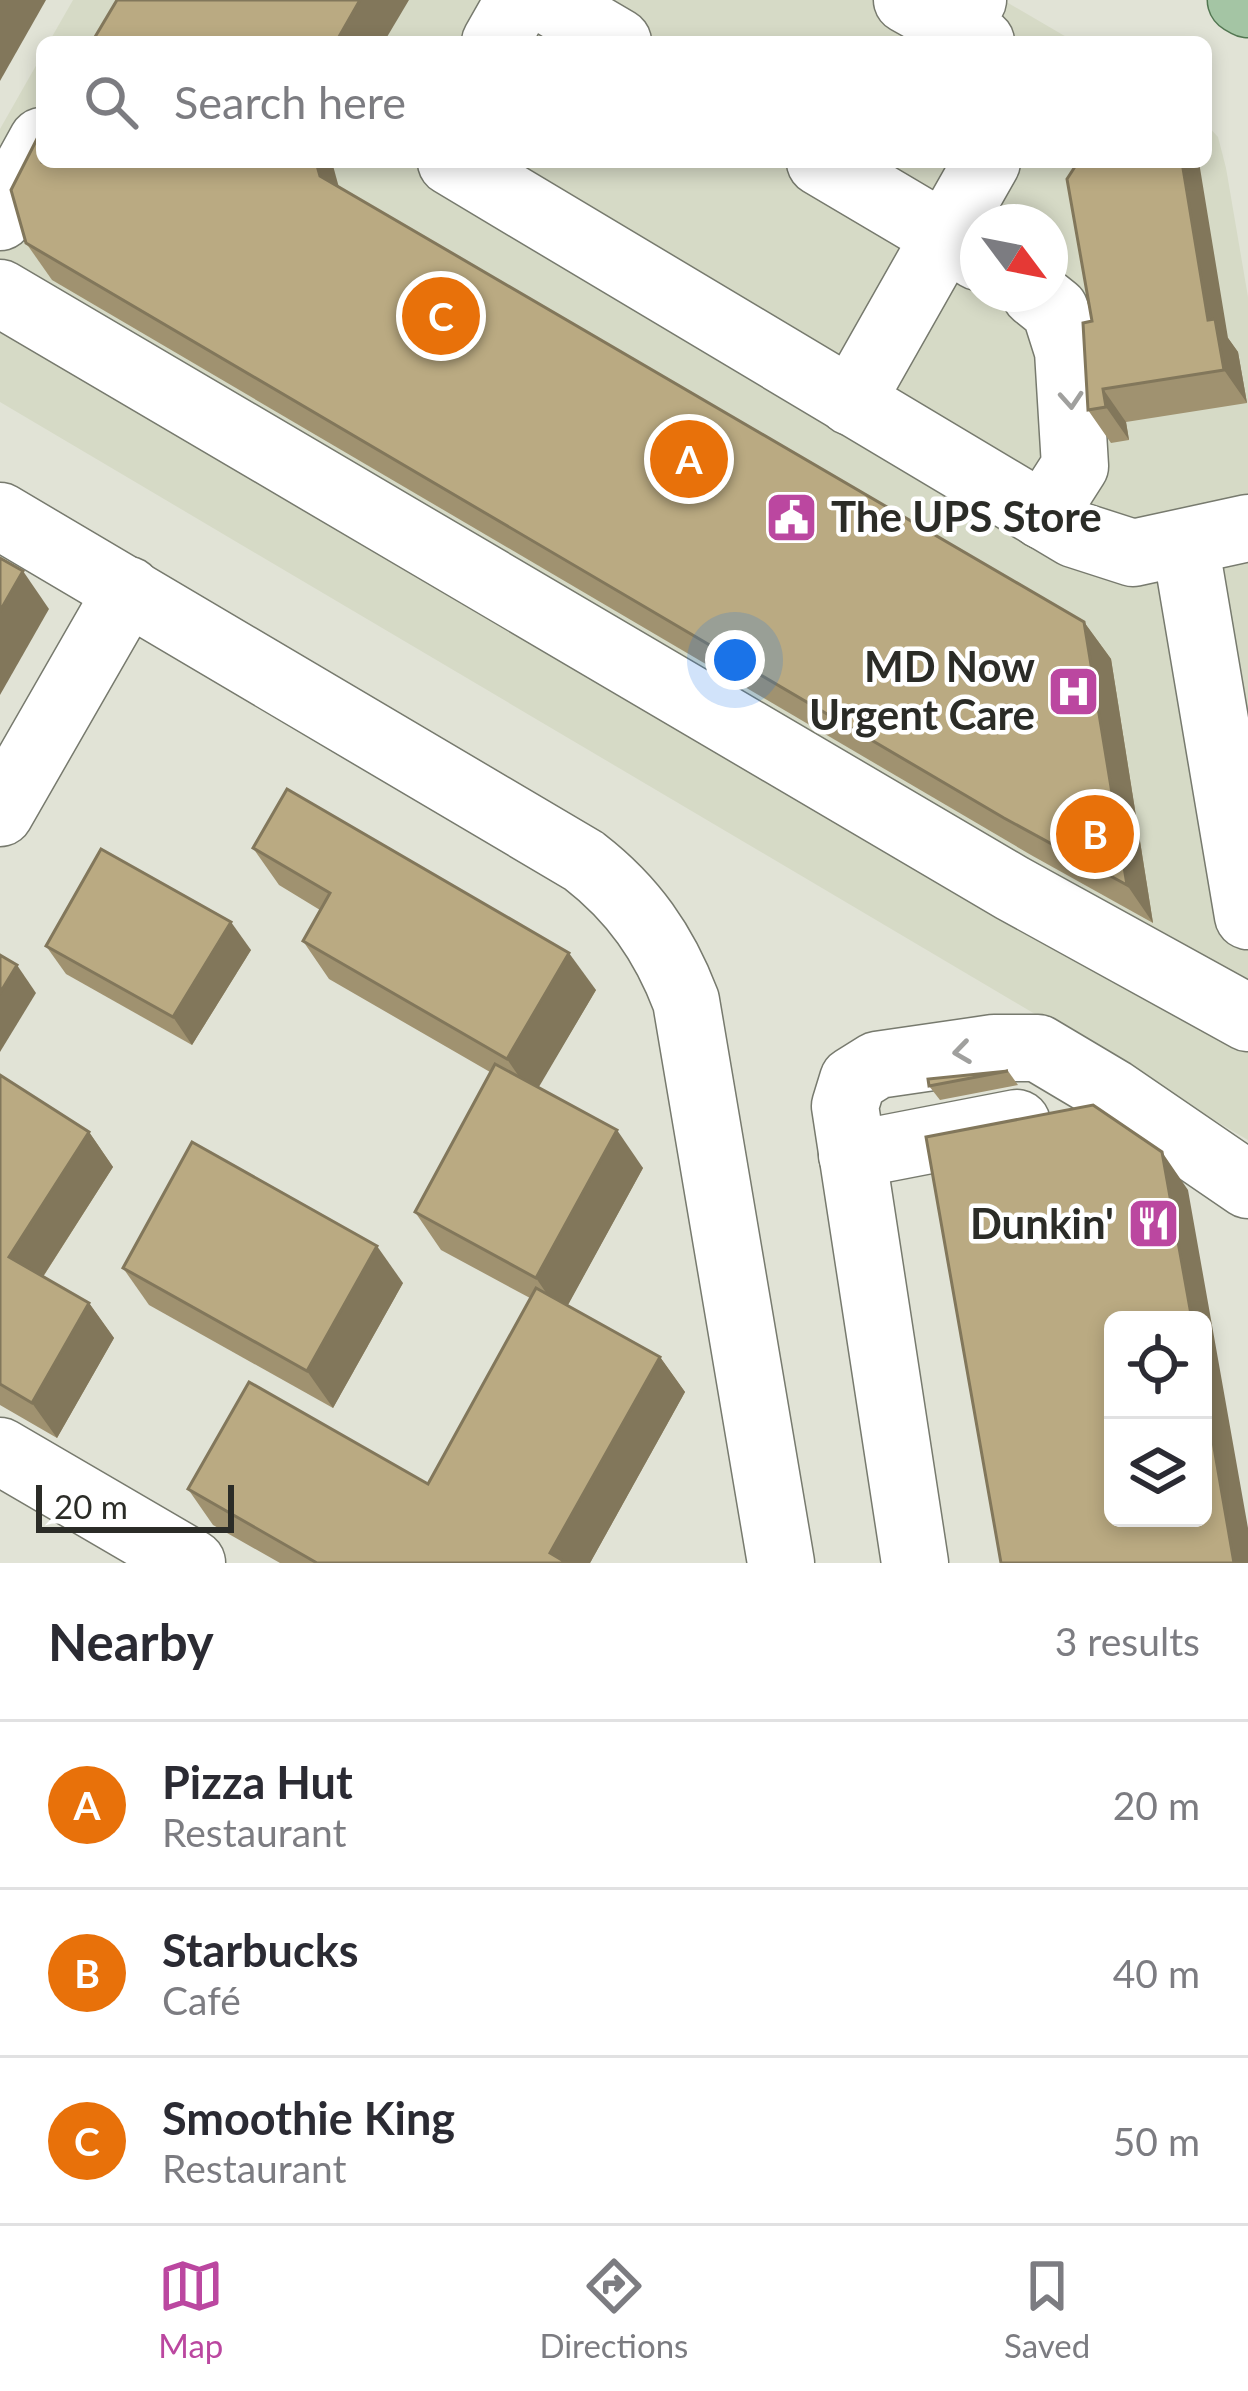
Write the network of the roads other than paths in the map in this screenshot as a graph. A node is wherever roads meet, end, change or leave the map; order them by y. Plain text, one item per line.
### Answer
1 (519, 0) edge
2 (547, 0) edge
3 (498, 36) edge
4 (608, 36) edge
5 (36, 152) edge
6 (461, 168) edge
7 (830, 168) edge
8 (985, 168) edge
9 (974, 204) edge
10 (0, 217) edge
11 (960, 245) edge
12 (960, 249) edge
13 (0, 293) edge
14 (1055, 312) edge
15 (850, 402) junction
16 (0, 516) edge
17 (1043, 516) junction
18 (1248, 528) edge
19 (1185, 543) junction
20 (128, 590) junction
21 (0, 814) edge
22 (1248, 916) edge
23 (1248, 1018) edge
24 (1248, 1185) edge
25 (0, 1451) edge
26 (192, 1563) edge
27 (781, 1563) edge
28 (915, 1563) edge

1 - 3 lane
2 - 4 lane
5 - 10 lane
6 - 15 lane
7 - 11 lane
8 - 9 lane
12 - 15 lane
13 - 23 lane
14 -> 17 lane
15 - 17 lane
16 - 20 lane
17 - 19 lane
18 - 19 lane
19 - 22 lane
20 - 21 lane
20 - 27 lane
24 -> 28 lane
25 - 26 lane

